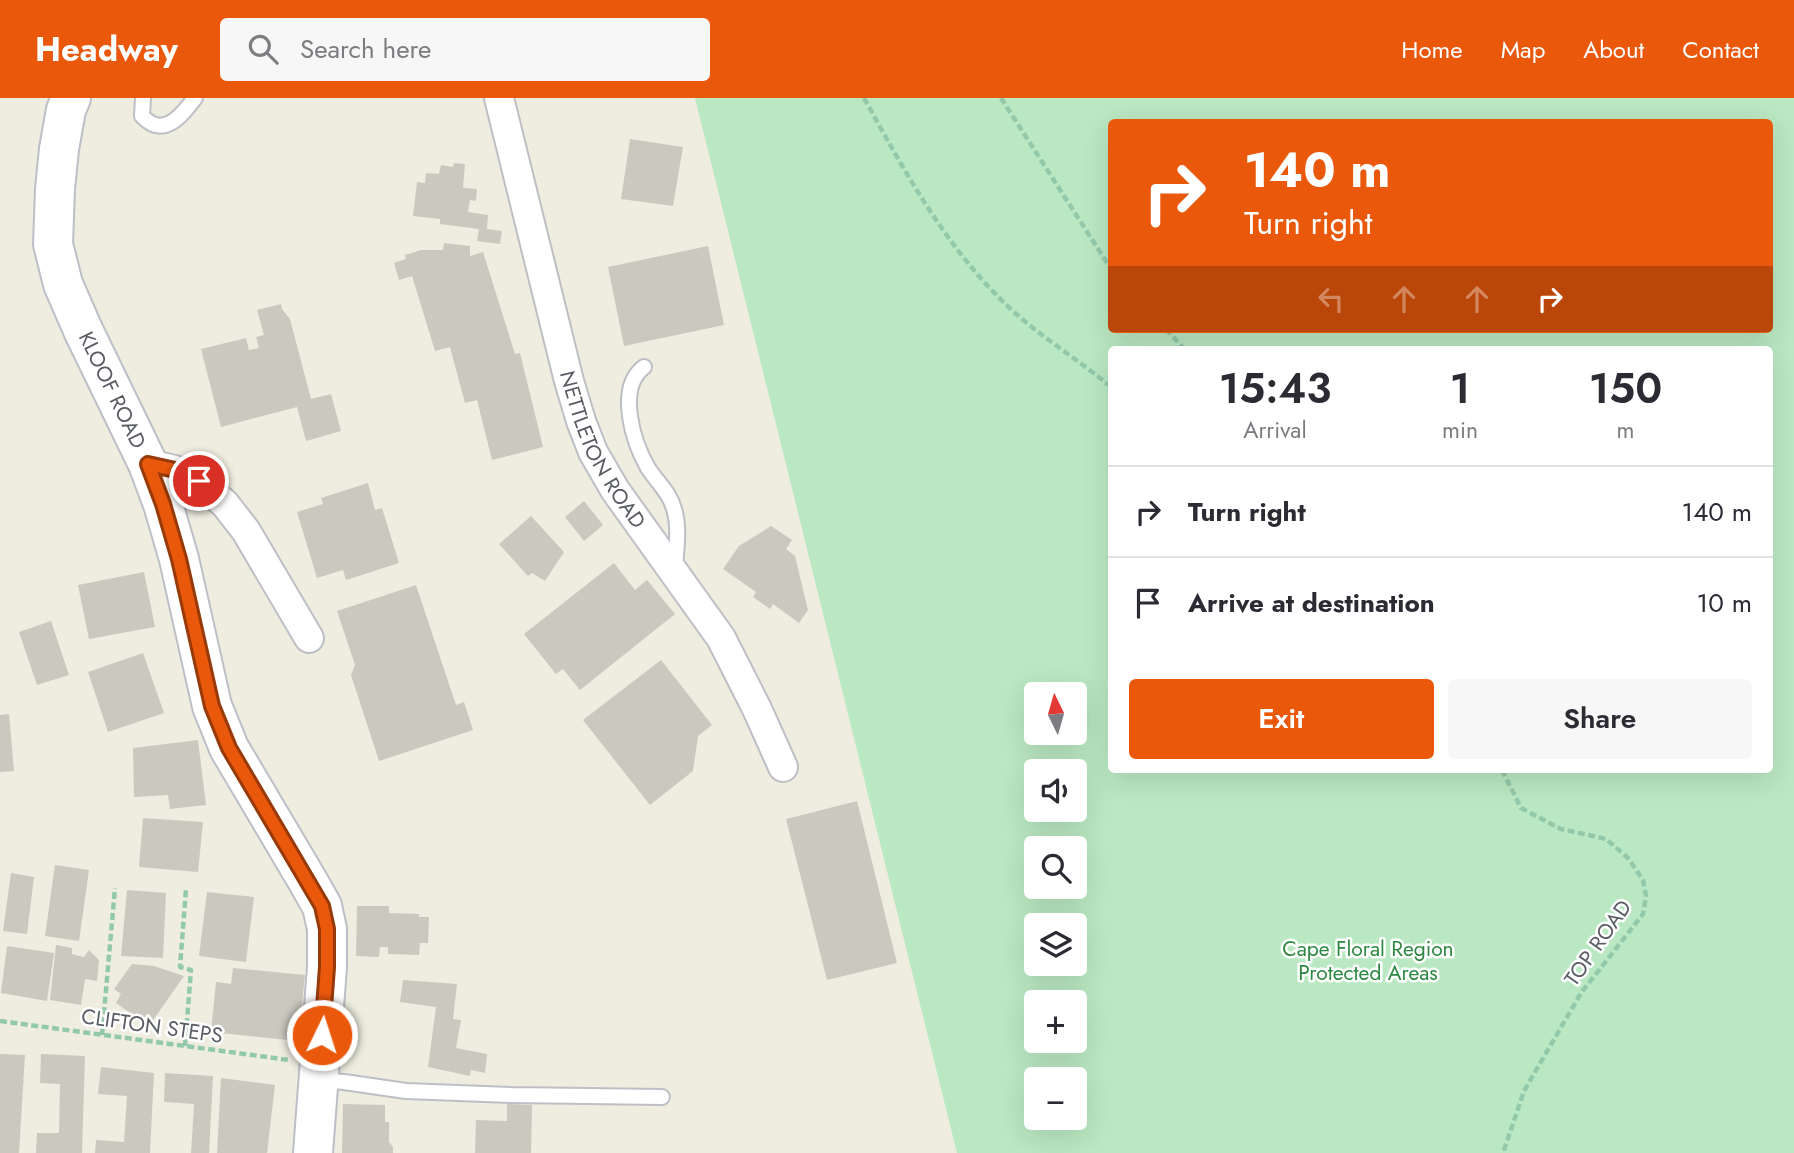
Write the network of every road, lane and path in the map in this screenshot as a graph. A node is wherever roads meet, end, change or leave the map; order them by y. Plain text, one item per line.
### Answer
1 (71, 98) edge
2 (143, 98) edge
3 (195, 98) edge
4 (499, 98) edge
5 (864, 98) edge
6 (1001, 98) edge
7 (1108, 264) edge
8 (1170, 333) edge
9 (1181, 346) edge
10 (644, 366) dead end
11 (1108, 385) edge
12 (148, 464) junction
13 (674, 574) junction
14 (309, 638) dead end
15 (783, 767) dead end
16 (1504, 773) edge
17 (115, 888) dead end
18 (186, 889) dead end
19 (0, 1021) edge
20 (102, 1035) junction
21 (185, 1046) junction
22 (310, 1071) junction
23 (663, 1097) dead end
24 (313, 1153) edge
25 (1503, 1153) edge

1 - 12 main road, KLOOF ROAD
2 - 3 lane
4 - 13 street, NETTLETON ROAD
5 - 11 path
6 - 7 path
8 - 9 path
10 - 13 lane
12 - 14 street
12 - 22 main road, KLOOF ROAD
13 - 15 street, NETTLETON ROAD
16 - 25 path, TOP ROAD
17 - 20 path
18 - 21 path
19 - 20 path, CLIFTON STEPS
20 - 21 path, CLIFTON STEPS
21 - 22 path, CLIFTON STEPS
22 - 23 lane
22 - 24 main road, KLOOF ROAD

